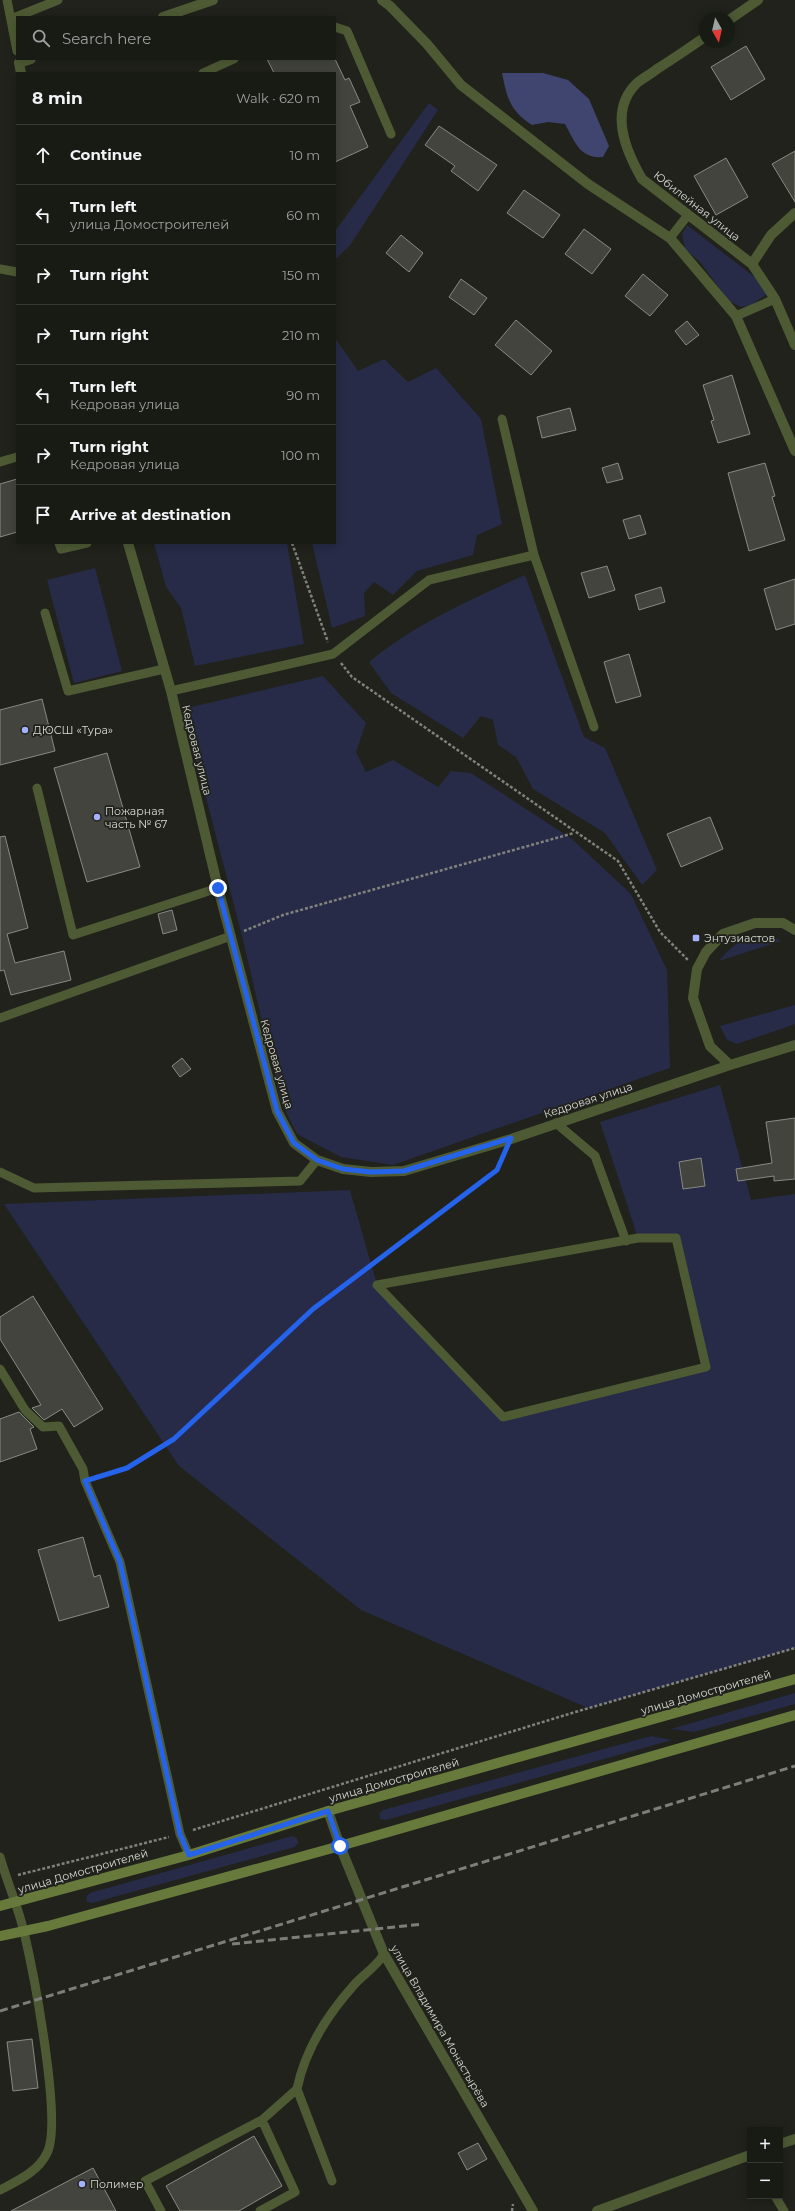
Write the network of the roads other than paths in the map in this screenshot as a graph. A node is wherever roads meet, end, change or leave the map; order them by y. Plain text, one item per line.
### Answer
1 (7, 0) edge
2 (58, 0) edge
3 (212, 0) edge
4 (382, 0) edge
5 (758, 0) edge
6 (18, 16) edge
7 (166, 16) edge
8 (735, 16) edge
9 (16, 17) edge
10 (11, 19) junction
11 (336, 27) edge
12 (699, 41) edge
13 (16, 46) edge
14 (232, 60) edge
15 (19, 61) edge
16 (22, 72) edge
17 (205, 72) edge
18 (391, 134) dead end
19 (795, 213) edge
20 (688, 215) junction
21 (670, 238) junction
22 (752, 264) junction
23 (0, 269) edge
24 (16, 272) edge
25 (775, 299) junction
26 (736, 316) junction
27 (795, 345) edge
28 (502, 420) dead end
29 (795, 451) edge
30 (16, 457) edge
31 (0, 462) edge
32 (59, 544) edge
33 (83, 544) edge
34 (128, 544) edge
35 (534, 555) junction
36 (44, 613) dead end
37 (164, 669) junction
38 (170, 691) junction
39 (594, 727) dead end
40 (37, 788) dead end
41 (218, 888) junction
42 (795, 930) edge
43 (231, 936) junction
44 (0, 1018) edge
45 (795, 1045) edge
46 (730, 1066) junction
47 (556, 1123) junction
48 (317, 1160) junction
49 (0, 1172) edge
50 (626, 1241) junction
51 (0, 1369) edge
52 (795, 1679) edge
53 (795, 1714) edge
54 (328, 1811) junction
55 (340, 1846) junction
56 (189, 1855) junction
57 (0, 1857) edge
58 (15, 1903) junction
59 (0, 1906) edge
60 (24, 1930) junction
61 (0, 1936) edge
62 (384, 1954) junction
63 (297, 2089) junction
64 (262, 2120) junction
65 (795, 2139) edge
66 (783, 2143) edge
67 (747, 2157) edge
68 (332, 2181) dead end
69 (0, 2190) edge
70 (777, 2199) edge
71 (161, 2211) edge
72 (260, 2211) edge
73 (533, 2211) edge
74 (597, 2211) edge
75 (784, 2211) edge

1 - 10 lane
2 - 6 lane
3 - 7 street
4 - 21 street
5 - 8 street
9 - 10 lane
10 - 13 lane
11 - 18 lane
12 - 20 street, Юбилейная улица
14 - 17 lane
15 - 16 street
19 - 22 street
20 - 21 lane
20 - 22 street, Юбилейная улица
21 - 26 street
22 - 25 street, Юбилейная улица
23 - 24 lane
25 - 26 lane
25 - 27 street, Юбилейная улица
26 - 29 street
28 - 35 lane
30 - 31 lane
32 - 33 lane
34 - 37 street, Кедровая улица
35 - 38 lane
35 - 39 lane
36 - 37 lane
37 - 38 street, Кедровая улица
38 - 41 street, Кедровая улица
40 - 41 lane
41 - 43 street, Кедровая улица
42 - 46 street
43 - 44 lane
43 - 48 street, Кедровая улица
45 - 46 street, Кедровая улица
46 - 47 street, Кедровая улица
47 - 48 street, Кедровая улица
47 - 50 lane
48 - 49 lane
50 - 50 lane
51 - 56 lane
52 - 54 main road, улица Домостроителей
53 - 55 main road
54 - 55 street, улица Владимира Монастырёва
54 - 56 main road, улица Домостроителей
55 - 60 main road
55 - 62 street, улица Владимира Монастырёва
56 - 58 main road, улица Домостроителей
57 - 58 lane
58 - 59 main road, улица Домостроителей
58 - 60 lane
60 - 61 main road
60 - 69 lane
62 - 63 lane
62 - 73 street, улица Владимира Монастырёва
63 - 64 lane
63 - 68 lane
64 - 71 lane
64 - 72 lane
65 - 66 street
67 - 74 street
70 - 75 lane

